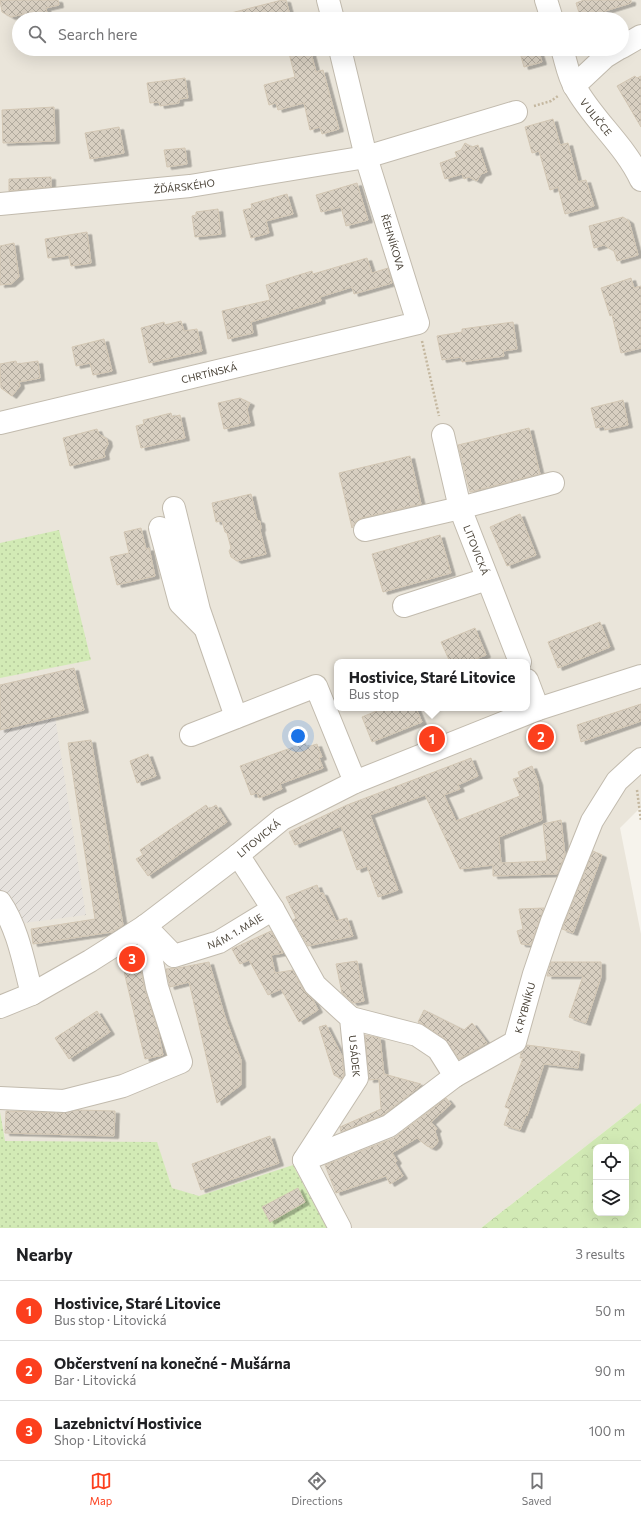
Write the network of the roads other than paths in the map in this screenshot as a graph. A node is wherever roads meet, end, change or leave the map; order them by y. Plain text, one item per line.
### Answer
1 (328, 0) edge
2 (546, 0) edge
3 (331, 12) edge
4 (550, 12) edge
5 (641, 36) edge
6 (629, 43) edge
7 (342, 56) edge
8 (564, 56) edge
9 (607, 56) edge
10 (574, 86) junction
11 (516, 112) road end
12 (366, 157) junction
13 (641, 180) edge
14 (0, 204) edge
15 (418, 323) joint
16 (0, 423) edge
17 (443, 435) road end
18 (553, 483) dead end
19 (174, 508) dead end
20 (460, 508) junction
21 (160, 528) dead end
22 (365, 530) dead end
23 (487, 579) junction
24 (404, 606) dead end
25 (205, 628) junction
26 (519, 659) edge
27 (641, 676) edge
28 (530, 688) edge
29 (538, 709) junction
30 (236, 717) junction
31 (191, 735) dead end
32 (638, 762) edge
33 (355, 782) junction
34 (238, 855) junction
35 (273, 909) junction
36 (2, 910) edge
37 (144, 926) junction
38 (32, 994) junction
39 (0, 1007) edge
40 (351, 1018) junction
41 (455, 1076) junction
42 (0, 1098) edge
43 (304, 1160) junction
44 (340, 1228) edge

1 - 3 street
2 - 4 street
5 - 6 street
7 - 12 street, ŘEHNÍKOVA
8 - 10 street, V ULIČCE
9 - 10 street
10 - 13 street, V ULIČCE
11 - 12 street, ŽĎÁRSKÉHO
12 - 14 street, ŽĎÁRSKÉHO
12 - 15 street, ŘEHNÍKOVA
15 - 16 street, CHRTÍNSKÁ
17 - 20 street, LITOVICKÁ
18 - 20 street
19 - 25 street
20 - 22 street
20 - 23 street, LITOVICKÁ
21 - 25 street
23 - 24 street
23 - 26 street, LITOVICKÁ
25 - 30 street
27 - 29 street, LITOVICKÁ
28 - 29 street
29 - 33 street, LITOVICKÁ
30 - 31 street
30 - 33 street
32 - 41 street, K RYBNÍKU
33 - 34 street, LITOVICKÁ
34 - 35 street, NÁM. 1. MÁJE
34 - 37 street, LITOVICKÁ
35 - 37 street, NÁM. 1. MÁJE
35 - 40 street
36 - 38 street
37 - 38 street, LITOVICKÁ
37 - 42 street
38 - 39 street, LITOVICKÁ
40 - 41 street
40 - 43 street, U SÁDEK
41 - 43 street, K RYBNÍKU
43 - 44 street

